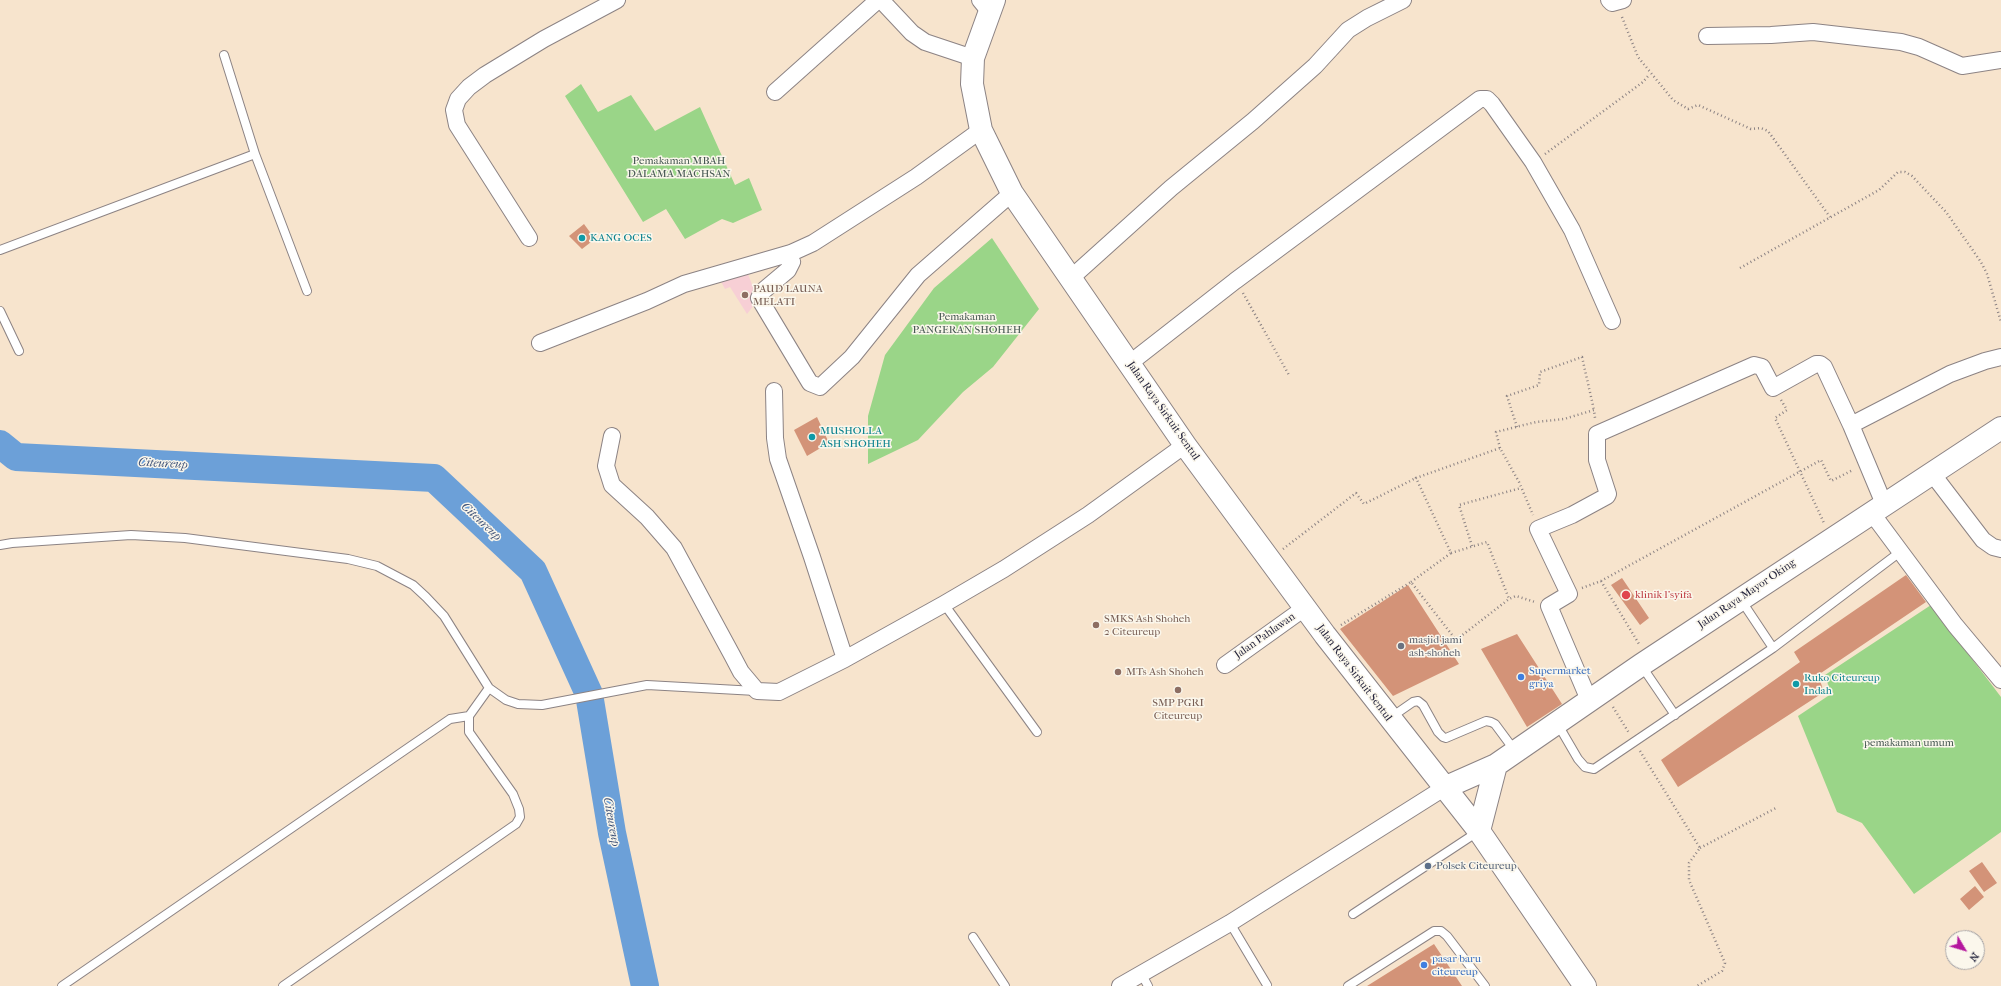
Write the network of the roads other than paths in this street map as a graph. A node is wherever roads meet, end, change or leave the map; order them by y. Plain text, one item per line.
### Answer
1 (617, 0) edge
2 (878, 0) edge
3 (881, 0) edge
4 (1403, 0) edge
5 (987, 4) edge
6 (1707, 36) dead end
7 (224, 55) dead end
8 (973, 58) junction
9 (2001, 60) edge
10 (775, 92) dead end
11 (981, 130) junction
12 (255, 154) junction
13 (1012, 192) junction
14 (529, 238) dead end
15 (0, 250) edge
16 (784, 255) junction
17 (1071, 278) junction
18 (307, 291) dead end
19 (0, 311) edge
20 (1612, 320) dead end
21 (540, 343) dead end
22 (19, 351) dead end
23 (2001, 357) edge
24 (1130, 363) junction
25 (774, 391) dead end
26 (1851, 425) junction
27 (2001, 428) edge
28 (612, 436) dead end
29 (1185, 445) junction
30 (1931, 472) junction
31 (1878, 508) junction
32 (0, 546) edge
33 (2001, 549) edge
34 (1900, 552) junction
35 (1740, 599) junction
36 (944, 604) junction
37 (1306, 608) junction
38 (1773, 648) junction
39 (845, 659) junction
40 (1645, 662) junction
41 (1225, 665) dead end
42 (2001, 680) edge
43 (489, 688) junction
44 (757, 692) junction
45 (1596, 695) junction
46 (1675, 715) junction
47 (469, 716) junction
48 (1389, 718) junction
49 (1556, 722) junction
50 (1037, 732) dead end
51 (1515, 751) junction
52 (1496, 765) junction
53 (1444, 788) junction
54 (1479, 831) junction
55 (1353, 914) dead end
56 (1230, 923) junction
57 (973, 937) dead end
58 (1145, 980) edge
59 (1267, 985) dead end
60 (62, 986) edge
61 (283, 986) edge
62 (1005, 986) edge
63 (1120, 986) edge
64 (1348, 986) edge
65 (1485, 986) edge
66 (1585, 986) edge

1 - 14 street
2 - 10 street
3 - 8 street
4 - 17 street
5 - 8 main road, Jalan Raya Sirkuit Sentul
6 - 9 street
7 - 12 lane
8 - 11 main road, Jalan Raya Sirkuit Sentul
11 - 13 main road, Jalan Raya Sirkuit Sentul
11 - 16 street
12 - 15 lane
12 - 18 lane
13 - 16 street
13 - 17 main road, Jalan Raya Sirkuit Sentul
16 - 21 street
17 - 24 main road, Jalan Raya Sirkuit Sentul
19 - 22 lane
20 - 24 street
23 - 26 street
24 - 29 main road, Jalan Raya Sirkuit Sentul
25 - 39 street
26 - 31 street
26 - 45 street
27 - 30 main road, Jalan Raya Mayor Oking
28 - 44 street
29 - 36 street
29 - 37 main road, Jalan Raya Sirkuit Sentul
30 - 31 main road, Jalan Raya Mayor Oking
30 - 33 street
31 - 34 street
31 - 35 main road, Jalan Raya Mayor Oking
32 - 43 lane
34 - 38 lane
34 - 42 street
35 - 38 lane
35 - 40 main road, Jalan Raya Mayor Oking
36 - 39 street
36 - 50 lane
37 - 41 street, Jalan Pahlawan
37 - 48 main road, Jalan Raya Sirkuit Sentul
38 - 46 lane
39 - 44 street
40 - 45 main road, Jalan Raya Mayor Oking
40 - 46 lane
43 - 44 lane
43 - 47 lane
45 - 49 main road, Jalan Raya Mayor Oking
46 - 49 lane
47 - 60 lane
47 - 61 lane
48 - 51 lane
48 - 53 main road, Jalan Raya Sirkuit Sentul
49 - 51 main road, Jalan Raya Mayor Oking
51 - 52 main road, Jalan Raya Mayor Oking
52 - 53 main road, Jalan Raya Mayor Oking
52 - 54 main road
53 - 54 main road, Jalan Raya Sirkuit Sentul
53 - 56 street
54 - 55 lane
54 - 66 main road, Jalan Raya Sirkuit Sentul
56 - 58 street
56 - 59 lane
57 - 62 lane
58 - 63 street
64 - 65 lane

